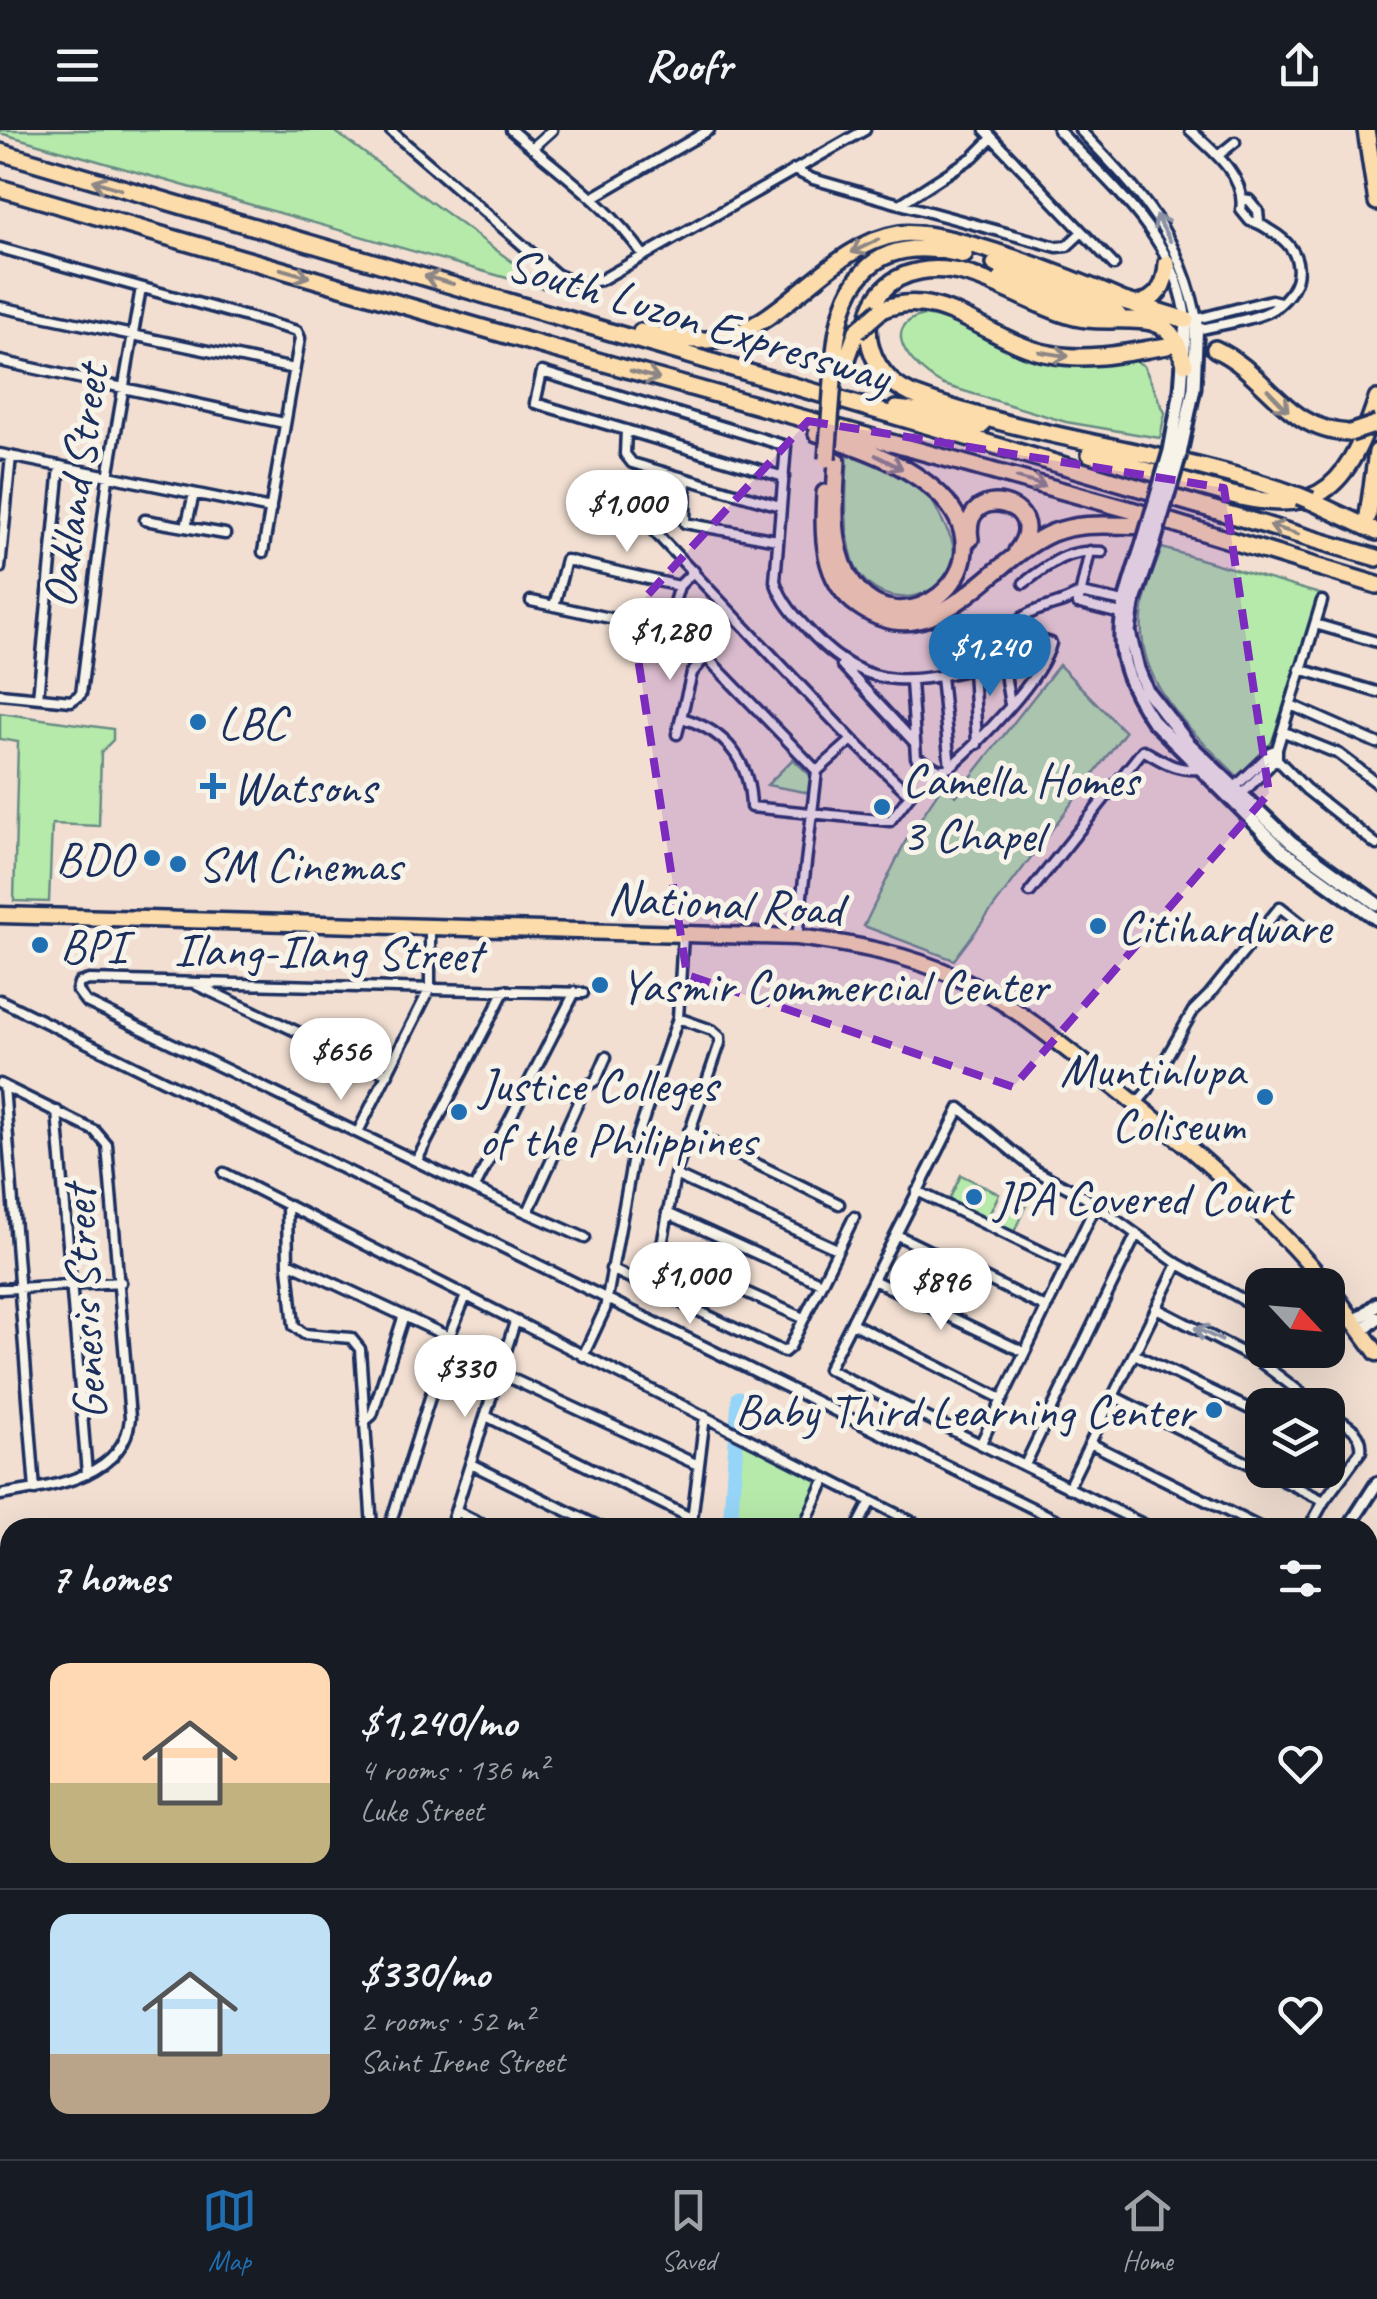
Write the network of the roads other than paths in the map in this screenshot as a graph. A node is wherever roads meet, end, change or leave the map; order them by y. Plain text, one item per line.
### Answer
1 (390, 130) edge
2 (511, 130) edge
3 (552, 130) edge
4 (709, 130) edge
5 (865, 130) edge
6 (985, 130) edge
7 (1058, 130) edge
8 (1080, 130) edge
9 (1190, 130) edge
10 (992, 138) junction
11 (1367, 138) edge
12 (1235, 142) dead end
13 (532, 148) junction
14 (0, 152) edge
15 (1220, 154) junction
16 (794, 170) junction
17 (1377, 181) edge
18 (0, 188) edge
19 (1144, 196) junction
20 (592, 198) junction
21 (1377, 202) edge
22 (900, 204) junction
23 (1132, 207) junction
24 (1082, 232) junction
25 (0, 248) edge
26 (644, 256) junction
27 (1167, 263) junction
28 (1114, 265) dead end
29 (141, 288) junction
30 (1131, 302) junction
31 (0, 307) edge
32 (1156, 316) junction
33 (1192, 325) junction
34 (600, 328) junction
35 (132, 336) junction
36 (1167, 346) dead end
37 (1215, 349) dead end
38 (0, 361) edge
39 (1184, 364) junction
40 (294, 369) junction
41 (839, 369) junction
42 (122, 386) junction
43 (1377, 399) edge
44 (850, 404) junction
45 (768, 409) junction
46 (989, 418) junction
47 (284, 423) junction
48 (1377, 424) edge
49 (626, 430) junction
50 (1070, 448) junction
51 (1377, 452) edge
52 (1175, 453) junction
53 (0, 454) edge
54 (10, 456) junction
55 (832, 460) junction
56 (60, 466) junction
57 (108, 477) junction
58 (784, 477) junction
59 (686, 479) junction
60 (194, 494) junction
61 (584, 497) dead end
62 (780, 506) junction
63 (271, 509) junction
64 (1368, 516) dead end
65 (145, 520) dead end
66 (1176, 524) junction
67 (186, 527) junction
68 (1377, 532) edge
69 (226, 534) dead end
70 (777, 540) junction
71 (1148, 544) junction
72 (1090, 551) junction
73 (263, 552) dead end
74 (1102, 552) dead end
75 (1377, 558) edge
76 (0, 568) edge
77 (1000, 568) junction
78 (694, 571) junction
79 (1024, 583) dead end
80 (953, 584) junction
81 (1377, 585) edge
82 (679, 586) junction
83 (1080, 593) junction
84 (1322, 601) dead end
85 (531, 602) dead end
86 (1075, 602) junction
87 (554, 606) junction
88 (1122, 608) junction
89 (1314, 624) junction
90 (666, 629) junction
91 (1011, 631) junction
92 (1377, 642) edge
93 (706, 656) junction
94 (836, 658) junction
95 (1002, 661) junction
96 (972, 668) junction
97 (1300, 670) junction
98 (941, 676) junction
99 (911, 680) junction
100 (1377, 692) edge
101 (0, 694) edge
102 (38, 698) junction
103 (1010, 704) junction
104 (1292, 706) junction
105 (682, 718) junction
106 (1284, 732) junction
107 (677, 734) dead end
108 (852, 740) junction
109 (915, 743) junction
110 (1377, 743) edge
111 (977, 745) junction
112 (1275, 753) junction
113 (950, 767) junction
114 (1200, 769) junction
115 (817, 772) junction
116 (1377, 783) edge
117 (1235, 794) junction
118 (811, 814) junction
119 (1377, 844) edge
120 (1030, 892) dead end
121 (1377, 904) edge
122 (0, 915) edge
123 (1377, 919) edge
124 (1304, 926) dead end
125 (430, 928) junction
126 (683, 934) junction
127 (797, 937) junction
128 (192, 983) junction
129 (235, 985) junction
130 (430, 988) junction
131 (505, 990) junction
132 (0, 1000) edge
133 (230, 1000) junction
134 (678, 1018) junction
135 (606, 1057) dead end
136 (388, 1074) junction
137 (2, 1085) edge
138 (1137, 1103) junction
139 (57, 1112) junction
140 (689, 1131) junction
141 (358, 1132) junction
142 (417, 1160) junction
143 (224, 1173) dead end
144 (675, 1176) junction
145 (474, 1188) junction
146 (918, 1191) junction
147 (839, 1204) dead end
148 (1096, 1205) junction
149 (288, 1206) junction
150 (528, 1212) junction
151 (667, 1212) junction
152 (854, 1217) dead end
153 (897, 1234) junction
154 (1136, 1235) junction
155 (584, 1238) dead end
156 (836, 1250) junction
157 (662, 1254) junction
158 (288, 1262) junction
159 (1067, 1264) junction
160 (1178, 1264) junction
161 (1311, 1268) edge
162 (611, 1270) junction
163 (874, 1280) junction
164 (121, 1282) junction
165 (820, 1283) junction
166 (70, 1284) junction
167 (20, 1288) junction
168 (654, 1288) junction
169 (0, 1289) edge
170 (466, 1296) junction
171 (606, 1297) junction
172 (1245, 1301) edge
173 (1377, 1304) edge
174 (1046, 1308) junction
175 (1156, 1308) junction
176 (1345, 1313) edge
177 (403, 1318) junction
178 (803, 1318) junction
179 (515, 1322) junction
180 (852, 1323) junction
181 (1368, 1327) edge
182 (449, 1337) junction
183 (1024, 1352) junction
184 (1245, 1353) edge
185 (1377, 1353) edge
186 (1134, 1354) junction
187 (582, 1356) junction
188 (1269, 1368) edge
189 (499, 1373) junction
190 (1295, 1388) edge
191 (1113, 1396) junction
192 (1002, 1399) junction
193 (1245, 1407) edge
194 (486, 1416) junction
195 (705, 1416) junction
196 (364, 1421) junction
197 (1345, 1425) edge
198 (981, 1444) junction
199 (1090, 1444) junction
200 (471, 1464) junction
201 (698, 1465) junction
202 (1025, 1465) junction
203 (1345, 1473) edge
204 (87, 1474) junction
205 (826, 1478) junction
206 (1377, 1483) edge
207 (1068, 1488) junction
208 (1334, 1488) edge
209 (35, 1490) junction
210 (0, 1495) edge
211 (871, 1501) junction
212 (1324, 1501) junction
213 (456, 1511) junction
214 (371, 1518) edge
215 (392, 1518) edge
216 (454, 1518) edge
217 (470, 1518) edge
218 (582, 1518) edge
219 (681, 1518) edge
220 (692, 1518) edge
221 (808, 1518) edge
222 (863, 1518) edge
223 (899, 1518) edge
224 (1053, 1518) edge
225 (1131, 1518) edge
226 (1240, 1518) edge
227 (1315, 1518) edge
228 (1354, 1518) edge

1 - 26 street
2 - 13 street
3 - 13 street
4 - 20 street
5 - 16 street
6 - 10 street
7 - 23 street
8 - 19 street
9 - 15 street
10 - 22 street
10 - 24 street
11 - 17 highway
11 - 21 highway
12 - 15 street
13 - 20 street
34 -> 14 highway, South Luzon Expressway
15 - 33 street
16 - 22 street
16 - 26 street
18 -> 45 highway, South Luzon Expressway
19 - 23 street
33 -> 19 street
20 - 26 street
22 - 24 street
23 - 27 street
24 - 28 street
25 - 29 street
27 - 30 highway
27 - 33 street
29 - 35 street, Oakland Street
29 - 40 street
30 - 32 highway
30 -> 34 highway
30 - 41 highway
31 - 35 street
32 - 33 highway
32 - 39 highway
32 - 41 highway
32 - 46 highway
33 - 39 main road
33 - 52 main road
34 - 44 highway, South Luzon Expressway
35 - 40 street
35 - 42 street, Oakland Street
41 -> 36 highway, bridge
37 -> 48 highway, bridge
38 - 42 street
39 - 52 main road
40 - 47 street
41 - 55 highway
42 - 47 street
42 - 57 street, Oakland Street
43 - 50 highway
44 - 50 highway
75 -> 44 highway, South Luzon Expressway
45 -> 66 highway, South Luzon Expressway
45 -> 80 highway
46 - 50 highway
46 - 68 highway
47 - 63 street
49 - 58 street
49 - 58 street
49 - 59 street
51 - 64 highway
52 - 71 main road, bridge
53 - 54 street
54 - 56 street
54 - 76 street
55 - 77 highway
55 - 80 highway
56 - 57 street
56 - 102 street
57 - 60 street
57 - 102 street, Oakland Street
58 - 62 street
59 - 62 street
59 - 70 street
60 - 63 street
60 - 67 street
61 - 78 street
62 - 70 street
63 - 73 street
65 - 67 street
66 - 77 highway
66 - 81 highway, South Luzon Expressway
67 - 69 street
70 - 94 street
71 - 88 main road
71 - 117 main road
72 - 74 street
72 - 79 street
72 - 83 street
77 - 80 highway
78 - 82 street
78 - 108 street
82 - 87 street
82 - 90 street
83 - 86 street
83 - 88 street
84 - 89 street
85 - 87 street
86 - 88 street
86 - 91 street
87 - 90 street
88 - 114 main road
89 - 92 street
89 - 97 street
90 - 93 street
91 - 95 street
91 - 103 street
93 - 105 street
93 - 115 street
94 - 99 street
94 - 109 street
95 - 96 street
95 - 103 street
96 - 98 street
96 - 111 street
97 - 100 street
97 - 104 street
98 - 99 street
98 - 113 street
99 - 109 street
101 - 102 street
103 - 111 street
104 - 106 street
104 - 110 street
105 - 107 street
105 - 118 street
106 - 112 street
106 - 116 street
108 - 115 street
108 - 118 street
109 - 113 street
111 - 113 street
112 - 117 street
112 - 119 street
114 - 117 main road
114 - 120 street
115 - 118 street
117 - 121 main road
117 - 123 main road
118 - 127 street
122 - 125 highway, National Road
124 - 138 street
125 - 126 highway, National Road
125 - 130 street
126 - 127 highway, National Road
126 - 134 street
127 - 138 highway, National Road
128 - 129 street, Ilang-Ilang Street
128 - 133 street
128 - 141 street, Ilang-Ilang Street
129 - 130 street, Ilang-Ilang Street
129 - 133 street
130 - 131 street, Ilang-Ilang Street
130 - 136 street
131 - 142 street
131 - 145 street, Ilang-Ilang Street
132 - 171 street
133 - 136 street
134 - 140 street
134 - 162 street
135 - 150 street
136 - 141 street
137 - 139 street, Genesis Street
137 - 167 street
138 - 161 highway, National Road
139 - 164 street, Genesis Street
139 - 166 street
140 - 144 street
140 - 147 street
141 - 142 street
142 - 145 street
143 - 149 street
144 - 151 street
144 - 156 street
145 - 150 street
146 - 148 street
146 - 153 street
146 - 159 street
148 - 154 street
148 - 159 street
149 - 158 street
149 - 170 street
150 - 155 street
151 - 157 street
151 - 165 street
152 - 156 street
153 - 163 street
153 - 174 street
154 - 160 street
154 - 202 street
156 - 165 street
157 - 168 street
157 - 178 street
158 - 177 street
158 - 196 street
159 - 174 street
160 - 172 street
160 - 175 street
162 - 168 street
162 - 171 street
163 - 180 street
163 - 183 street
164 - 166 street
164 - 204 street, Genesis Street
165 - 178 street
166 - 167 street
166 - 204 street
167 - 169 street
167 - 209 street
168 - 178 street
170 - 179 street
170 - 182 street
171 - 187 street
171 - 224 street
173 - 181 main road
174 - 183 street
184 -> 175 street
175 - 186 street
176 - 181 highway, National Road
177 - 182 street
177 - 196 street
179 - 187 street
179 - 189 street
180 - 192 street
180 - 198 street
181 - 185 highway, National Road
182 - 215 street
183 - 192 street
186 - 191 street
186 - 193 street
187 - 195 street
188 - 190 street
189 - 194 street
189 - 201 street
191 - 199 street
191 - 212 street
192 - 198 street
194 - 200 street
194 - 219 street
195 - 201 street
195 - 205 street
196 - 214 street
197 - 203 street
198 - 202 street
199 - 207 street
199 - 226 street
200 - 213 street
200 - 218 street
201 - 220 street
202 - 207 street
204 - 209 street, Genesis Street
205 - 211 street
205 - 221 street
206 - 228 street
207 - 225 street
208 - 212 street
209 - 210 street, Genesis Street
211 - 222 street
211 - 223 street
212 - 227 street
213 - 216 street
213 - 217 street

